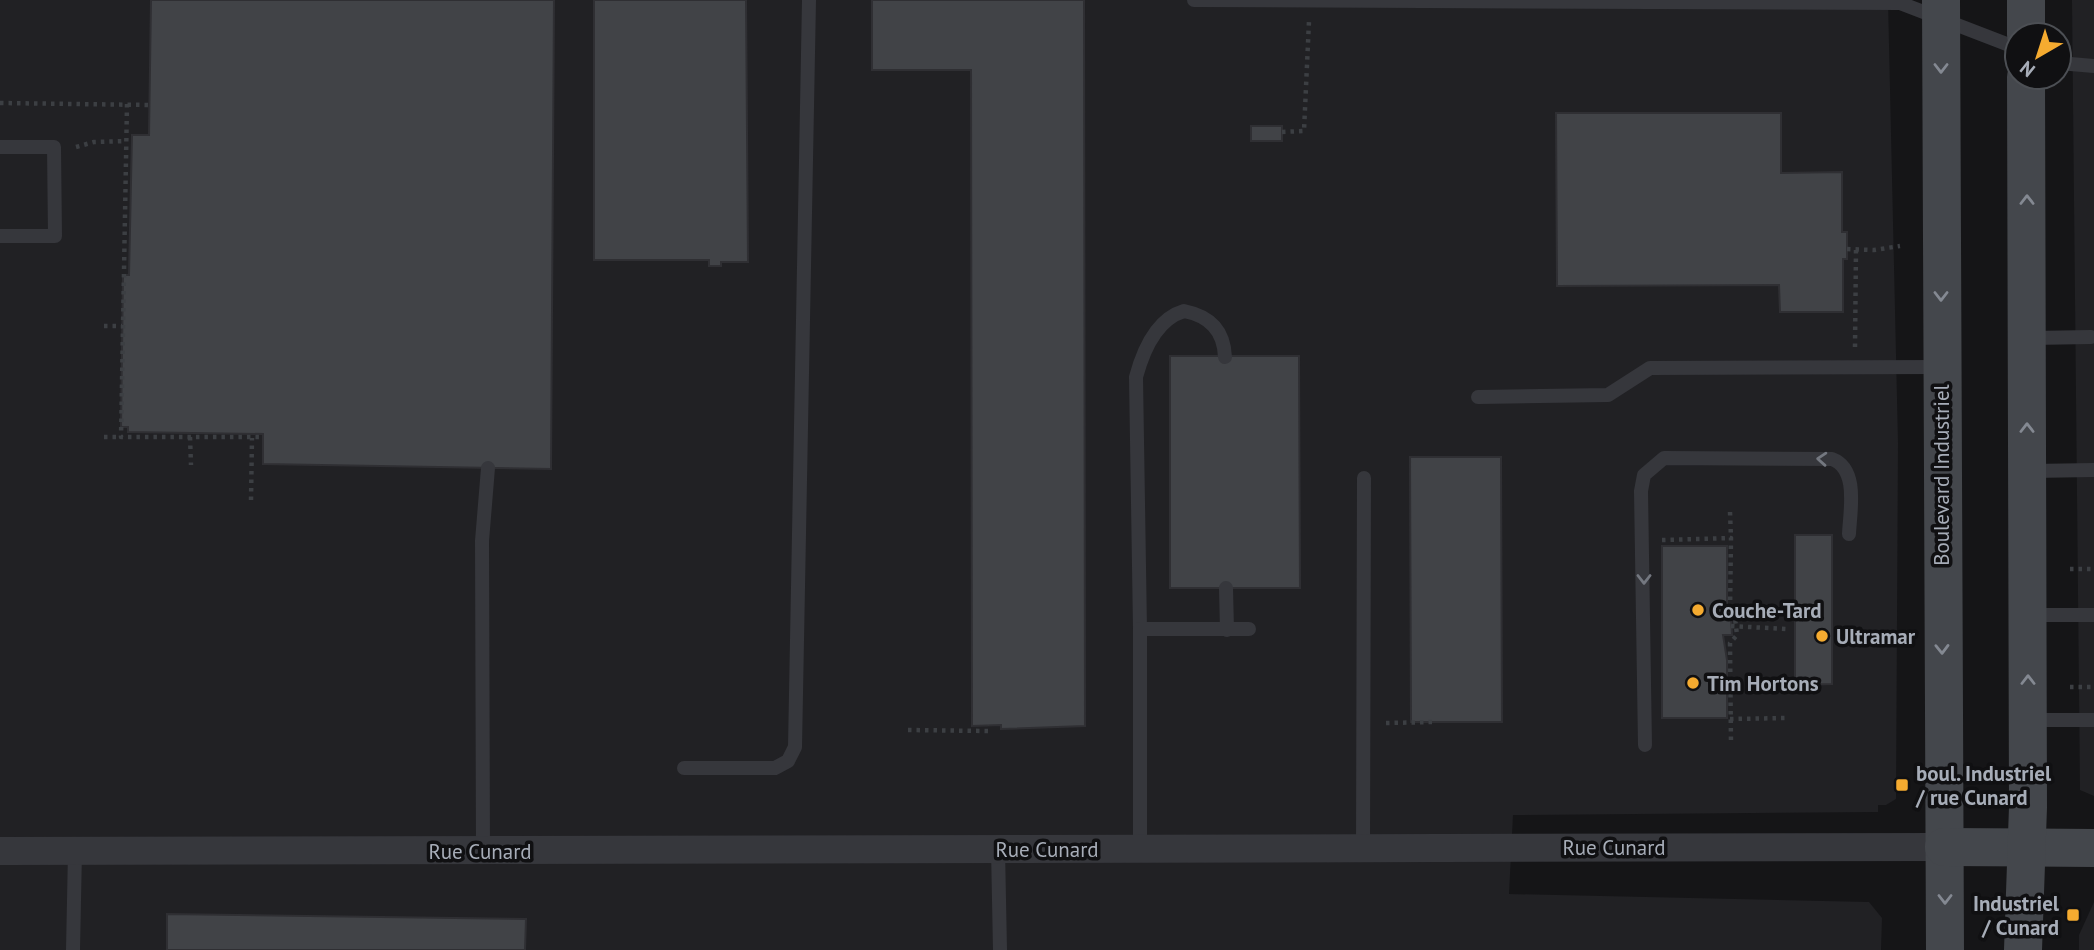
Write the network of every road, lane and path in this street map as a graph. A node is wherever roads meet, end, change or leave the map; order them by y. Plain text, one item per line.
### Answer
1 (809, 0) edge
2 (1194, 0) edge
3 (1286, 0) edge
4 (2026, 0) edge
5 (1310, 1) edge
6 (1941, 9) edge
7 (2026, 21) edge
8 (2003, 41) edge
9 (2073, 64) edge
10 (2094, 66) edge
11 (2026, 91) edge
12 (0, 103) edge
13 (127, 104) junction
14 (149, 104) dead end
15 (1282, 132) dead end
16 (126, 141) junction
17 (0, 147) edge
18 (71, 148) dead end
19 (0, 236) edge
20 (1900, 246) dead end
21 (1847, 249) dead end
22 (1856, 249) junction
23 (1856, 318) dead end
24 (104, 326) dead end
25 (122, 326) junction
26 (2091, 337) dead end
27 (2027, 338) junction
28 (1226, 357) dead end
29 (1941, 367) junction
30 (1478, 397) dead end
31 (104, 436) dead end
32 (121, 437) junction
33 (190, 437) junction
34 (252, 437) junction
35 (263, 437) dead end
36 (191, 466) dead end
37 (488, 468) dead end
38 (2094, 470) edge
39 (2027, 471) junction
40 (1364, 478) dead end
41 (251, 500) dead end
42 (1730, 512) dead end
43 (1849, 534) dead end
44 (1731, 538) junction
45 (1656, 545) dead end
46 (2070, 569) dead end
47 (2094, 569) edge
48 (1226, 588) dead end
49 (2028, 615) junction
50 (2094, 615) edge
51 (1734, 627) junction
52 (1140, 629) junction
53 (1227, 629) junction
54 (1249, 629) dead end
55 (1786, 629) dead end
56 (2070, 687) dead end
57 (2094, 687) edge
58 (1786, 718) dead end
59 (1730, 719) junction
60 (2028, 720) junction
61 (2094, 720) edge
62 (1411, 722) dead end
63 (1434, 722) dead end
64 (988, 726) dead end
65 (908, 730) dead end
66 (1645, 745) dead end
67 (1731, 746) dead end
68 (684, 768) dead end
69 (2026, 846) junction
70 (1363, 848) junction
71 (1944, 848) junction
72 (2094, 848) edge
73 (998, 849) junction
74 (1140, 849) junction
75 (0, 851) edge
76 (75, 851) junction
77 (483, 851) junction
78 (73, 950) edge
79 (1000, 950) edge
80 (1945, 950) edge
81 (2023, 950) edge

1 - 68 lane
2 - 3 lane
3 - 5 lane
4 - 7 street
5 - 6 lane
5 - 15 path
6 - 8 lane
6 -> 29 street, Boulevard Industriel
9 - 10 lane
27 -> 11 street
12 - 13 path
13 - 14 path
13 - 16 path
16 - 18 path
16 - 25 path
17 - 19 lane
20 - 22 path
21 - 22 path
22 - 23 path
24 - 25 path
25 - 32 path
26 - 27 lane
39 -> 27 street
28 - 52 lane
29 - 30 lane
29 -> 71 street, Boulevard Industriel
31 - 32 path
32 - 33 path
33 - 34 path
33 - 36 path
34 - 35 path
34 - 41 path
37 - 77 lane
38 - 39 lane
39 - 49 street
40 - 70 lane
42 - 44 path
43 -> 66 lane
44 - 45 path
44 - 51 path
46 - 47 path
48 - 53 lane
49 - 50 lane
60 -> 49 street
51 - 55 path
51 - 59 path
52 - 53 lane
52 - 74 lane
53 - 54 lane
56 - 57 path
58 - 59 path
59 - 67 path
60 - 61 lane
60 - 69 street
62 - 63 path
64 - 65 path
69 - 71 street, Rue Cunard
69 - 72 street, Rue Cunard
69 - 81 street
70 - 71 street, Rue Cunard
70 - 74 street, Rue Cunard
71 -> 80 street, Boulevard Industriel
73 - 74 street, Rue Cunard
73 - 77 street, Rue Cunard
73 - 79 lane
75 - 76 street, Rue Cunard
76 - 77 street, Rue Cunard
76 - 78 lane

